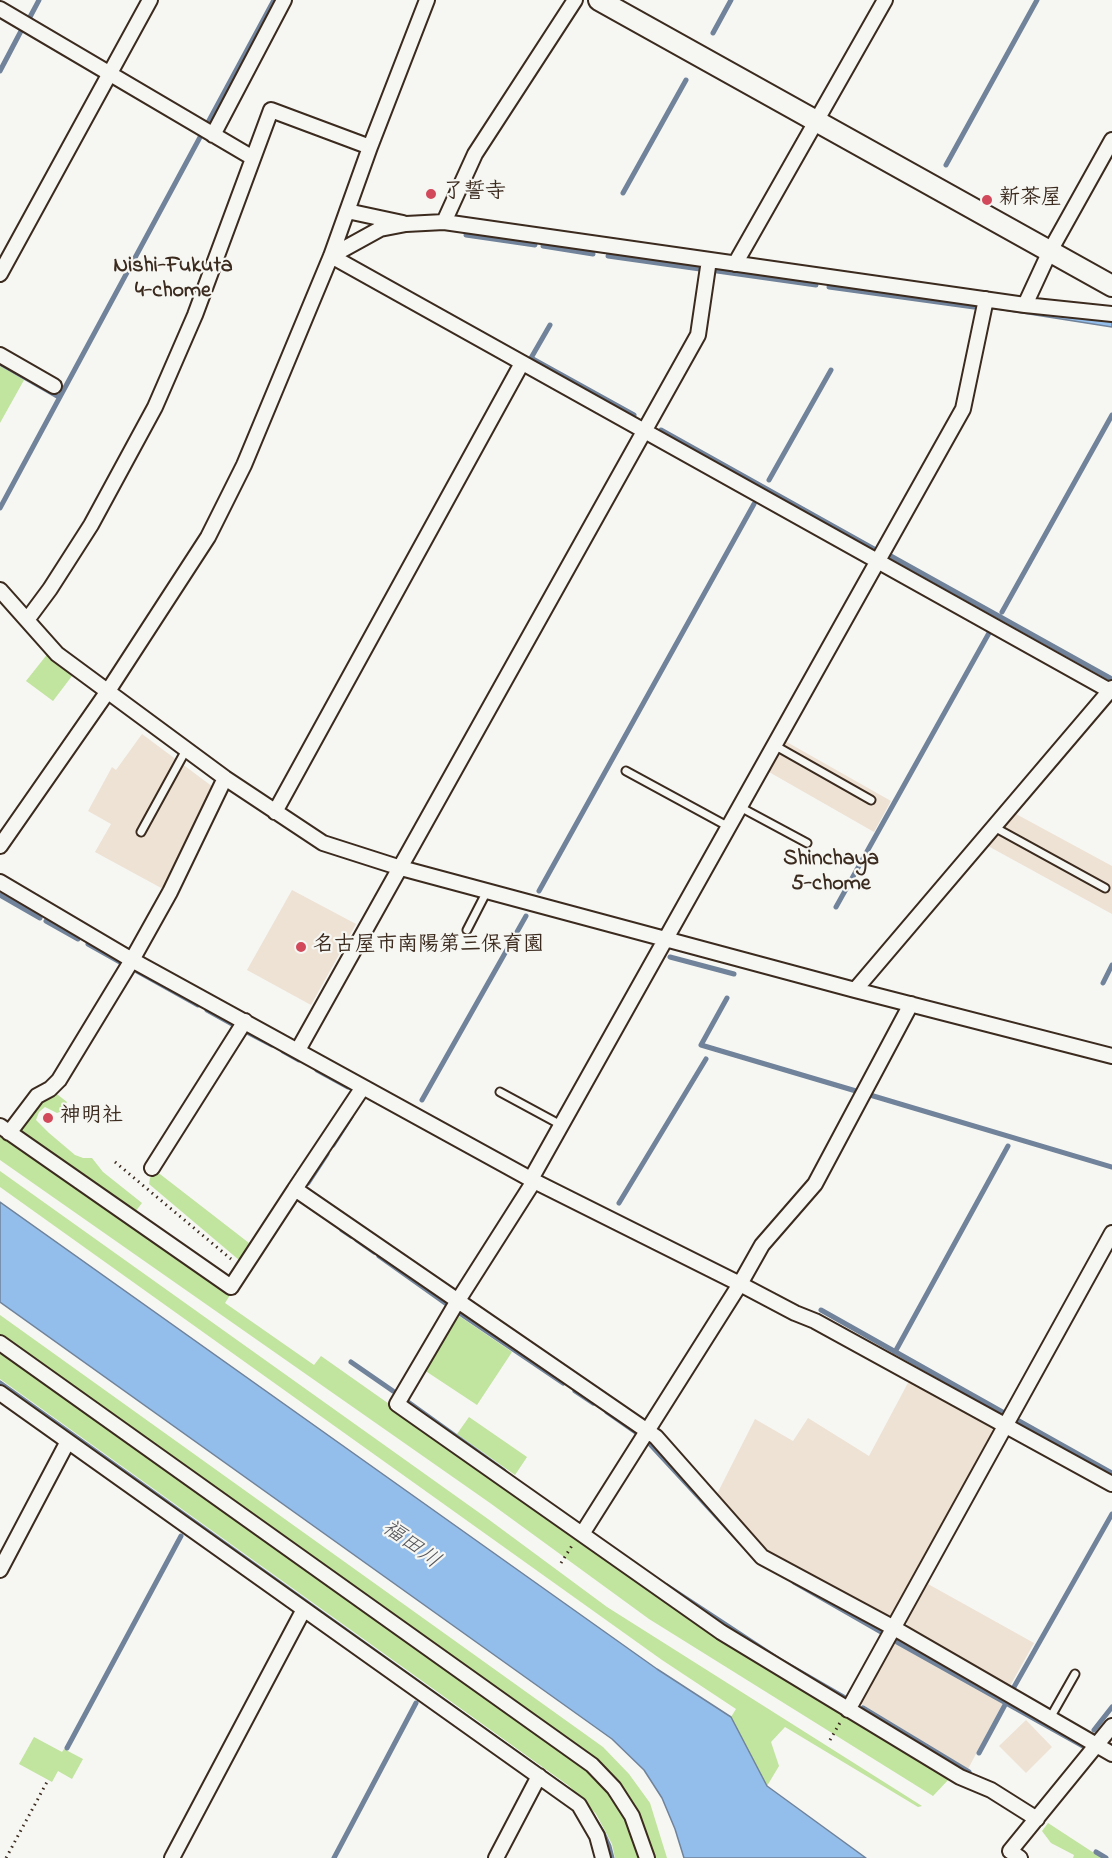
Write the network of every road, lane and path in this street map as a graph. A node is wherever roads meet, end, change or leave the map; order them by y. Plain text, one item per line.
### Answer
1 (150, 0) edge
2 (284, 0) edge
3 (427, 0) edge
4 (575, 0) edge
5 (598, 0) edge
6 (885, 0) edge
7 (0, 9) edge
8 (110, 74) junction
9 (817, 122) junction
10 (207, 131) junction
11 (1112, 141) edge
12 (370, 147) junction
13 (253, 158) junction
14 (347, 210) junction
15 (444, 222) junction
16 (406, 224) junction
17 (1050, 251) junction
18 (331, 256) junction
19 (709, 260) junction
20 (735, 264) junction
21 (0, 274) edge
22 (1112, 286) edge
23 (986, 299) junction
24 (1025, 305) junction
25 (1112, 314) edge
26 (0, 355) edge
27 (522, 363) junction
28 (54, 386) dead end
29 (644, 431) junction
30 (876, 560) junction
31 (0, 590) edge
32 (27, 620) junction
33 (1112, 690) edge
34 (108, 691) junction
35 (774, 745) junction
36 (187, 749) junction
37 (627, 771) dead end
38 (225, 778) junction
39 (871, 800) dead end
40 (740, 807) junction
41 (275, 812) junction
42 (729, 827) junction
43 (994, 827) junction
44 (141, 832) dead end
45 (807, 843) dead end
46 (0, 846) edge
47 (401, 868) junction
48 (0, 882) edge
49 (1105, 888) dead end
50 (487, 891) junction
51 (467, 930) dead end
52 (666, 939) junction
53 (132, 960) junction
54 (855, 990) junction
55 (910, 1004) junction
56 (245, 1021) junction
57 (298, 1050) junction
58 (1112, 1056) edge
59 (363, 1087) junction
60 (500, 1092) dead end
61 (561, 1125) junction
62 (5, 1130) edge
63 (115, 1162) dead end
64 (152, 1168) dead end
65 (533, 1180) junction
66 (295, 1189) junction
67 (1112, 1233) edge
68 (242, 1268) junction
69 (740, 1284) junction
70 (457, 1302) junction
71 (0, 1343) edge
72 (0, 1393) edge
73 (1006, 1426) junction
74 (647, 1431) junction
75 (68, 1443) junction
76 (1112, 1484) edge
77 (582, 1534) junction
78 (561, 1563) dead end
79 (0, 1570) edge
80 (303, 1611) junction
81 (894, 1628) junction
82 (1075, 1674) dead end
83 (848, 1710) junction
84 (1050, 1718) junction
85 (1112, 1726) edge
86 (830, 1740) dead end
87 (1097, 1745) junction
88 (1112, 1754) edge
89 (539, 1776) junction
90 (47, 1782) dead end
91 (1037, 1819) junction
92 (6, 1858) edge
93 (172, 1858) edge
94 (496, 1858) edge
95 (603, 1858) edge
96 (647, 1858) edge
97 (1020, 1858) edge

1 - 8 street
2 - 10 street
3 - 12 street
4 - 15 street
5 - 9 street
6 - 9 street
7 - 8 street
8 - 10 street
8 - 21 street
9 - 17 street
9 - 20 street
10 - 13 street
11 - 17 street
12 - 13 street
12 - 14 street
13 - 32 street
14 - 16 street
14 - 18 street
15 - 16 street
15 - 19 street
16 - 18 street
17 - 22 street
17 - 24 street
18 - 27 street
18 - 34 street
19 - 20 street
19 - 29 street
20 - 23 street
23 - 24 street
23 - 30 street
24 - 25 street
26 - 28 street
27 - 29 street
27 - 41 street
29 - 30 street
29 - 47 street
30 - 33 street
30 - 35 street
31 - 32 street
32 - 34 street
33 - 43 street
34 - 36 street
34 - 46 street
35 - 39 lane
35 - 40 street
36 - 38 street
36 - 44 lane
37 - 42 lane
38 - 41 street
38 - 53 street
40 - 42 street
40 - 45 lane
41 - 47 street
42 - 52 street
43 - 49 lane
43 - 54 street
47 - 50 street
47 - 57 street
48 - 53 street
50 - 51 lane
50 - 52 street
52 - 54 street
52 - 61 street
53 - 56 street
53 - 62 street
54 - 55 street
55 - 58 street
55 - 69 street
56 - 57 street
56 - 64 street
57 - 59 street
59 - 65 street
59 - 66 street
60 - 61 lane
61 - 65 street
62 - 68 street
63 - 68 path
65 - 69 street
65 - 70 street
66 - 68 street
66 - 70 street
67 - 73 street
69 - 73 street
69 - 74 street
70 - 74 street
70 - 77 street
71 - 96 street
72 - 75 street
73 - 76 street
73 - 81 street
74 - 77 street
74 - 81 street
75 - 79 street
75 - 80 street
77 - 78 path
77 - 83 street
80 - 89 street
80 - 93 street
81 - 83 street
81 - 84 street
82 - 84 lane
83 - 86 path
83 - 91 street
84 - 87 street
85 - 87 street
87 - 88 street
87 - 91 street
89 - 94 street
89 - 95 street
90 - 92 path
91 - 97 street

